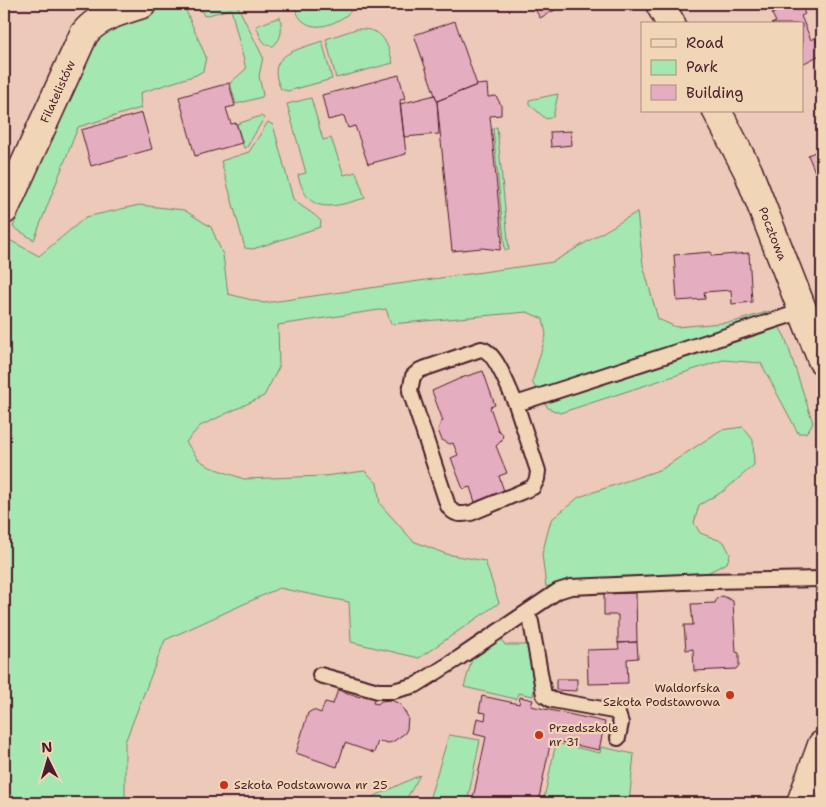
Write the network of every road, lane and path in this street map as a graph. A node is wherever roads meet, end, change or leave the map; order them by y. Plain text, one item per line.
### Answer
1 (142, 4) edge
2 (718, 112) edge
3 (4, 210) edge
4 (803, 311) junction
5 (822, 360) edge
6 (516, 404) junction
7 (822, 578) edge
8 (526, 613) junction
9 (320, 675) dead end
10 (618, 738) dead end
11 (822, 745) edge
12 (801, 803) edge

1 - 3 street, Filatelistów
2 - 4 street, Pocztowa
4 - 5 street, Pocztowa
4 - 6 lane
6 - 6 lane
7 - 8 lane
8 - 9 lane
8 - 10 lane
11 - 12 street

